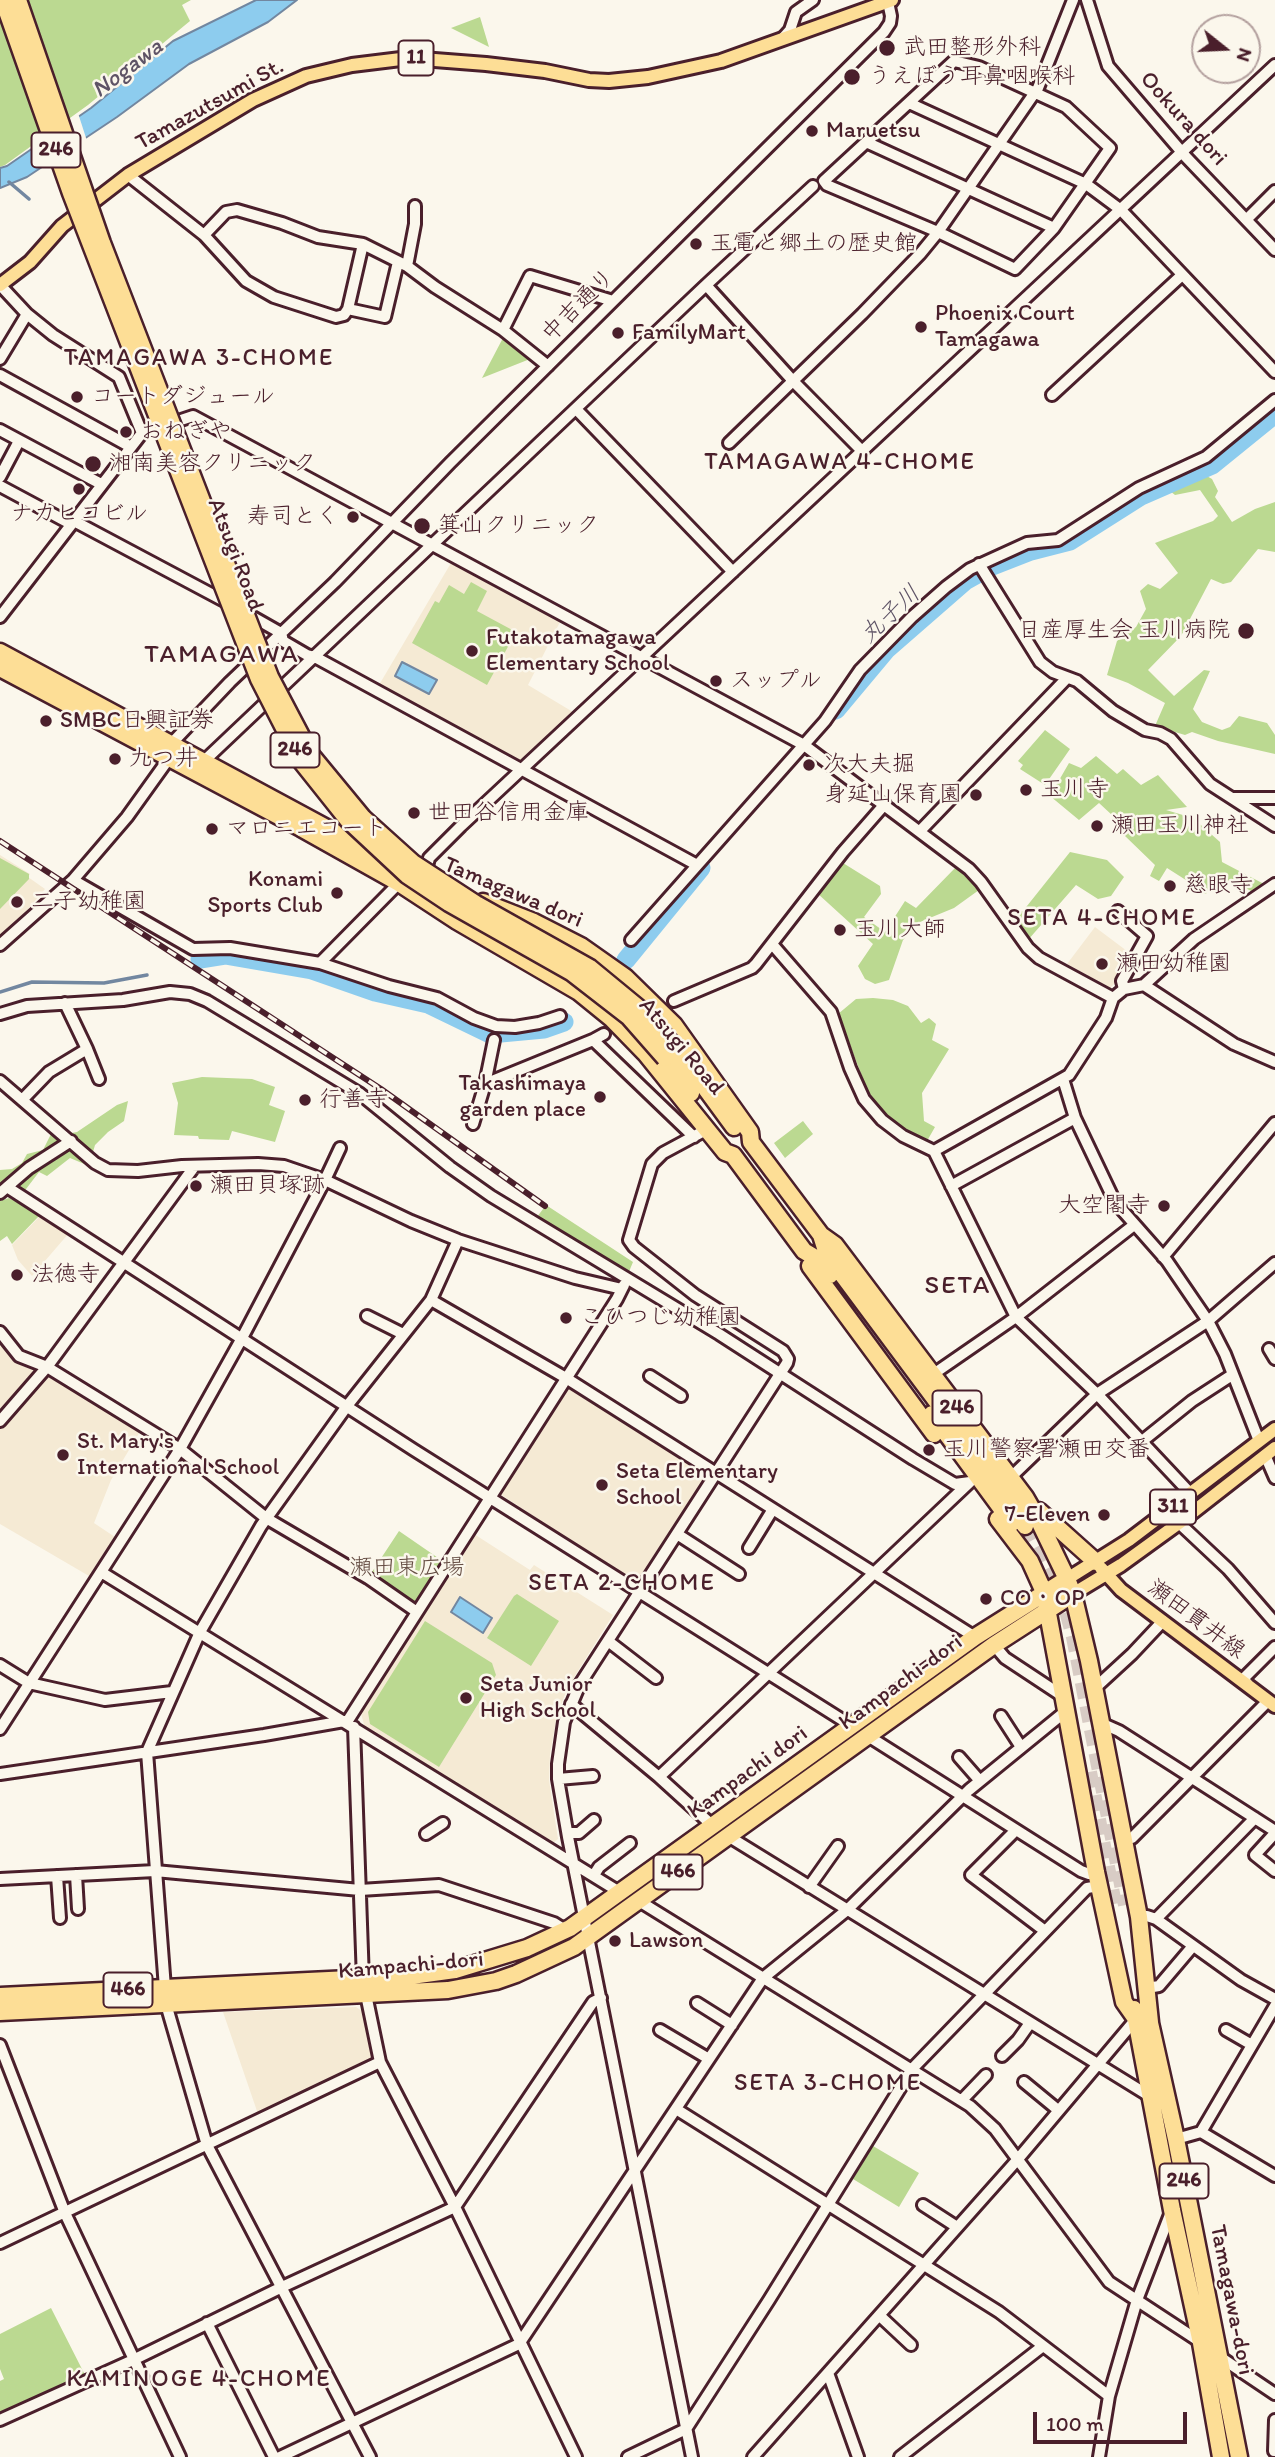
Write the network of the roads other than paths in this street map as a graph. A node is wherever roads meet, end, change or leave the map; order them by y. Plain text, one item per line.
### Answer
1 (3, 0) edge
2 (18, 0) edge
3 (813, 0) edge
4 (1073, 0) edge
5 (1087, 0) edge
6 (890, 1) edge
7 (781, 40) junction
8 (1275, 65) edge
9 (1034, 94) junction
10 (909, 103) junction
11 (866, 142) junction
12 (999, 143) junction
13 (1182, 152) junction
14 (128, 175) junction
15 (1086, 184) junction
16 (813, 186) dead end
17 (967, 188) junction
18 (1275, 191) edge
19 (415, 206) dead end
20 (1121, 210) junction
21 (1247, 219) junction
22 (1054, 228) junction
23 (938, 232) junction
24 (204, 235) junction
25 (363, 244) junction
26 (1275, 250) edge
27 (403, 264) junction
28 (1182, 275) junction
29 (0, 285) edge
30 (706, 285) junction
31 (613, 301) junction
32 (348, 309) junction
33 (27, 314) junction
34 (503, 330) junction
35 (0, 359) edge
36 (548, 366) junction
37 (1275, 372) edge
38 (0, 374) edge
39 (794, 382) junction
40 (1052, 395) dead end
41 (1275, 400) edge
42 (576, 409) junction
43 (0, 430) edge
44 (142, 433) junction
45 (19, 441) junction
46 (729, 443) dead end
47 (131, 447) junction
48 (862, 451) junction
49 (0, 477) edge
50 (101, 484) junction
51 (0, 486) edge
52 (73, 523) junction
53 (391, 524) junction
54 (431, 545) junction
55 (981, 567) junction
56 (733, 572) junction
57 (0, 617) edge
58 (281, 633) junction
59 (0, 652) edge
60 (315, 657) junction
61 (642, 659) junction
62 (0, 668) edge
63 (1068, 678) junction
64 (804, 745) junction
65 (170, 750) junction
66 (204, 761) junction
67 (521, 770) junction
68 (1232, 798) junction
69 (1275, 798) edge
70 (885, 804) junction
71 (1275, 826) edge
72 (920, 831) junction
73 (697, 865) junction
74 (73, 880) junction
75 (423, 880) junction
76 (399, 883) junction
77 (1275, 884) edge
78 (1118, 911) dead end
79 (631, 940) dead end
80 (772, 944) junction
81 (0, 945) edge
82 (320, 963) junction
83 (1144, 985) junction
84 (1124, 989) junction
85 (1114, 998) junction
86 (674, 1001) dead end
87 (65, 1003) junction
88 (0, 1014) edge
89 (560, 1016) dead end
90 (604, 1034) dead end
91 (494, 1040) dead end
92 (593, 1040) junction
93 (87, 1049) junction
94 (671, 1053) junction
95 (1275, 1062) edge
96 (99, 1079) dead end
97 (1063, 1079) junction
98 (0, 1081) edge
99 (485, 1084) junction
100 (23, 1099) junction
101 (1075, 1118) junction
102 (1275, 1123) edge
103 (474, 1124) dead end
104 (701, 1134) junction
105 (72, 1141) junction
106 (751, 1142) junction
107 (340, 1148) dead end
108 (934, 1151) junction
109 (733, 1155) junction
110 (194, 1167) junction
111 (325, 1180) junction
112 (951, 1186) junction
113 (3, 1190) edge
114 (1134, 1225) junction
115 (821, 1235) junction
116 (458, 1240) junction
117 (804, 1251) junction
118 (1163, 1257) junction
119 (1275, 1263) edge
120 (125, 1264) junction
121 (625, 1284) junction
122 (695, 1295) junction
123 (431, 1300) junction
124 (682, 1313) junction
125 (367, 1316) dead end
126 (1016, 1317) junction
127 (1208, 1321) junction
128 (0, 1332) edge
129 (403, 1334) junction
130 (242, 1338) junction
131 (47, 1367) junction
132 (781, 1373) junction
133 (932, 1375) junction
134 (1232, 1375) junction
135 (650, 1376) dead end
136 (566, 1378) junction
137 (1097, 1394) junction
138 (681, 1396) dead end
139 (347, 1406) junction
140 (0, 1421) edge
141 (1275, 1429) edge
142 (1259, 1441) junction
143 (1141, 1442) junction
144 (180, 1449) junction
145 (1270, 1452) edge
146 (717, 1473) junction
147 (1010, 1478) junction
148 (1275, 1478) edge
149 (970, 1482) junction
150 (1190, 1493) junction
151 (489, 1497) junction
152 (1025, 1497) junction
153 (773, 1509) junction
154 (266, 1518) junction
155 (1179, 1523) junction
156 (1023, 1530) junction
157 (677, 1534) junction
158 (749, 1548) dead end
159 (1101, 1568) junction
160 (101, 1572) junction
161 (739, 1574) dead end
162 (874, 1574) junction
163 (1070, 1587) junction
164 (640, 1592) junction
165 (1044, 1592) junction
166 (1048, 1609) junction
167 (417, 1612) junction
168 (1163, 1621) junction
169 (1275, 1623) edge
170 (1021, 1627) junction
171 (200, 1632) junction
172 (975, 1637) junction
173 (1054, 1637) junction
174 (608, 1641) junction
175 (994, 1645) junction
176 (1275, 1647) edge
177 (1089, 1661) junction
178 (0, 1665) edge
179 (1059, 1668) junction
180 (769, 1674) junction
181 (656, 1678) dead end
182 (1241, 1680) junction
183 (29, 1683) junction
184 (1095, 1688) junction
185 (172, 1692) junction
186 (1273, 1703) edge
187 (571, 1704) junction
188 (1065, 1704) junction
189 (1001, 1716) dead end
190 (348, 1723) junction
191 (1101, 1723) junction
192 (852, 1726) junction
193 (0, 1729) edge
194 (868, 1736) junction
195 (1021, 1747) junction
196 (147, 1752) junction
197 (958, 1757) dead end
198 (0, 1774) edge
199 (593, 1776) dead end
200 (659, 1777) junction
201 (1192, 1777) junction
202 (558, 1779) junction
203 (980, 1781) junction
204 (962, 1796) junction
205 (1255, 1818) junction
206 (594, 1820) dead end
207 (443, 1823) dead end
208 (713, 1826) junction
209 (1016, 1830) junction
210 (1275, 1832) edge
211 (568, 1833) junction
212 (426, 1835) dead end
213 (728, 1836) junction
214 (1124, 1840) junction
215 (630, 1843) dead end
216 (838, 1846) dead end
217 (573, 1861) junction
218 (155, 1871) junction
219 (1275, 1871) edge
220 (76, 1875) junction
221 (594, 1875) junction
222 (57, 1876) junction
223 (0, 1879) edge
224 (1098, 1879) junction
225 (809, 1886) junction
226 (360, 1890) junction
227 (621, 1892) junction
228 (639, 1902) junction
229 (1120, 1905) tunnel mouth
230 (78, 1909) dead end
231 (847, 1910) junction
232 (60, 1917) dead end
233 (1139, 1917) junction
234 (585, 1918) junction
235 (1156, 1919) junction
236 (565, 1930) junction
237 (1045, 1931) junction
238 (589, 1937) junction
239 (1193, 1946) junction
240 (763, 1978) junction
241 (364, 1987) junction
242 (1147, 1988) junction
243 (983, 1994) junction
244 (0, 1996) edge
245 (166, 1996) junction
246 (601, 1998) junction
247 (1275, 1998) edge
248 (697, 2003) dead end
249 (1275, 2006) edge
250 (0, 2012) edge
251 (1143, 2020) junction
252 (1030, 2023) junction
253 (732, 2025) junction
254 (660, 2030) dead end
255 (1226, 2030) dead end
256 (0, 2045) edge
257 (1252, 2045) junction
258 (1002, 2056) dead end
259 (709, 2059) junction
260 (380, 2062) junction
261 (1096, 2065) junction
262 (912, 2070) junction
263 (986, 2075) dead end
264 (1024, 2082) dead end
265 (1151, 2098) junction
266 (962, 2099) junction
267 (676, 2109) junction
268 (1058, 2110) junction
269 (1201, 2132) junction
270 (1176, 2139) junction
271 (208, 2146) junction
272 (1018, 2159) junction
273 (635, 2171) junction
274 (1275, 2176) edge
275 (829, 2205) junction
276 (923, 2205) dead end
277 (456, 2207) junction
278 (1172, 2210) junction
279 (65, 2213) junction
280 (957, 2227) junction
281 (0, 2243) edge
282 (924, 2265) junction
283 (282, 2287) junction
284 (1137, 2300) junction
285 (880, 2316) junction
286 (207, 2323) junction
287 (520, 2341) junction
288 (1201, 2343) junction
289 (911, 2344) dead end
290 (1043, 2346) junction
291 (1219, 2356) junction
292 (133, 2360) junction
293 (828, 2373) junction
294 (1275, 2394) edge
295 (1109, 2396) junction
296 (0, 2420) edge
297 (1275, 2420) edge
298 (353, 2423) junction
299 (686, 2429) junction
300 (1274, 2451) edge
301 (180, 2457) edge
302 (274, 2457) edge
303 (280, 2457) edge
304 (370, 2457) edge
305 (576, 2457) edge
306 (628, 2457) edge
307 (692, 2457) edge
308 (753, 2457) edge
309 (858, 2457) edge
310 (900, 2457) edge
311 (1100, 2457) edge
312 (1221, 2457) edge
313 (1239, 2457) edge
314 (1263, 2457) edge

1 - 94 highway, Atsugi Road / 246, bridge
2 - 94 highway, Atsugi Road / 246, bridge
3 - 7 street
4 - 9 street
5 - 13 street, Ookura dori
6 - 7 main road, Tamazutsumi St. / 11
6 - 31 street, 中吉通り
7 - 14 main road, Tamazutsumi St. / 11
8 - 13 street
9 - 10 street
9 - 12 street
9 - 15 street
10 - 11 street
10 - 12 street
11 - 17 street
11 - 23 street
12 - 15 street
12 - 17 street
13 - 20 street
13 - 21 street, Ookura dori
14 - 24 street
14 - 29 main road, Tamazutsumi St. / 11
15 - 20 street
15 - 22 street
16 - 30 street
17 - 22 street
17 - 23 street
18 - 21 street
19 - 27 street
20 - 28 street
20 - 48 street
21 - 26 street, Ookura dori
22 - 23 street
23 - 39 street
24 - 25 street
24 - 32 street
25 - 27 street
25 - 32 street
27 - 32 street
27 - 34 street
28 - 37 street
28 - 40 street
29 - 33 street
30 - 39 street
30 - 42 street
31 - 34 street
31 - 36 street, 中吉通り
33 - 35 street
33 - 44 street
34 - 36 street
36 - 53 street, 中吉通り
38 - 47 street
39 - 46 street
39 - 48 street
41 - 55 street
42 - 54 street
42 - 56 street
43 - 45 street
44 - 47 street
44 - 53 street
45 - 49 street
45 - 50 street
47 - 50 street
48 - 56 street
50 - 52 street
51 - 52 street
52 - 57 street
52 - 58 street
53 - 54 street
53 - 58 street, 中吉通り
54 - 60 street
54 - 61 street
55 - 63 street
55 - 64 street
56 - 61 street
58 - 60 street
58 - 65 street, 中吉通り
59 - 65 highway, Tamagawa dori / 246
60 - 66 street
60 - 67 street
61 - 64 street
61 - 67 street
62 - 65 highway, Tamagawa dori / 246
63 - 68 street
63 - 72 street
64 - 70 street
64 - 73 street
65 - 66 highway, Tamagawa dori / 246
65 - 74 street, 中吉通り
65 - 76 highway, Tamagawa dori / 246
66 - 75 highway, Tamagawa dori / 246
67 - 73 street
67 - 75 street
68 - 69 street
68 - 71 street
70 - 72 street
70 - 80 street
72 - 85 street
73 - 79 street
74 - 81 street, 中吉通り
74 - 82 street
75 - 106 highway, Tamagawa dori / 246
76 - 82 street
76 - 104 highway, Tamagawa dori / 246
77 - 83 street
78 - 84 street
80 - 86 street
80 - 108 street
82 - 89 street
83 - 84 street
83 - 95 street
84 - 85 street
85 - 97 street
87 - 88 street
87 - 93 street
87 - 121 street
90 - 92 street
91 - 99 street
92 - 99 street
92 - 104 street
93 - 96 street
93 - 100 street
94 - 106 highway, Atsugi Road / 246
94 - 109 highway, Atsugi Road / 246
97 - 101 street
97 - 108 street
98 - 100 street
99 - 103 street
100 - 105 street
101 - 112 street
101 - 114 street
102 - 118 street
104 - 109 highway, Tamagawa dori / 246
104 - 122 street
105 - 110 street
105 - 113 street
106 - 115 highway, Tamagawa dori / 246
107 - 111 street
108 - 112 street
109 - 117 highway, Tamagawa dori / 246
110 - 111 street
110 - 120 street
111 - 116 street
111 - 130 street
112 - 126 street
113 - 120 street
114 - 118 street
114 - 126 street
115 - 133 highway, 246
115 - 156 highway, Tamagawa dori / 246
116 - 121 street
116 - 123 street
117 - 149 highway, 246
117 - 156 highway, Tamagawa dori / 246
118 - 127 street
119 - 127 street
120 - 130 street
120 - 131 street
121 - 124 street
121 - 136 street
122 - 124 street
122 - 132 street
123 - 129 street
123 - 136 street
124 - 132 street
125 - 129 street
126 - 133 street
126 - 137 street
127 - 134 street
127 - 137 street
128 - 131 street
129 - 139 street
130 - 139 street
130 - 144 street
131 - 140 street
131 - 144 street
132 - 146 street
132 - 149 street
133 - 147 highway, 246
134 - 142 street
134 - 143 street
135 - 138 street
136 - 146 street
136 - 151 street
137 - 143 street
137 - 147 street
139 - 151 street
139 - 154 street
141 - 142 main road, Kampachi dori / 311
142 - 150 main road, Kampachi dori / 311
143 - 150 street
144 - 154 street
144 - 160 street
145 - 148 street
145 - 155 main road, Kampachi dori / 311
146 - 153 street
146 - 157 street
147 - 152 highway, 246
149 - 156 highway, 246
149 - 162 street
150 - 159 main road, Kampachi dori / 311
151 - 164 street
151 - 167 street
152 - 156 highway, 246
152 - 159 highway
153 - 158 street
153 - 162 street
154 - 167 street
154 - 171 street
155 - 159 main road, Kampachi dori / 311
155 - 169 street
156 - 163 highway, 246
156 - 165 highway, 246
157 - 161 street
157 - 164 street
159 - 163 main road, Kampachi dori / 311
159 - 168 main road, 瀬田貫井線
160 - 171 street
160 - 183 street
162 - 172 street
162 - 180 street
163 - 165 highway, Kampachi dori / 466
163 - 166 highway, Kampachi dori / 466
163 - 177 highway, 246
164 - 174 street
164 - 180 street
165 - 166 highway, 246
165 - 172 highway, Kampachi dori / 466
166 - 170 highway, Kampachi-dori / 466
166 - 173 highway, 246
167 - 190 street
168 - 182 main road, 瀬田貫井線
168 - 184 street
170 - 173 highway
170 - 175 highway, Kampachi-dori / 466
171 - 185 street
171 - 190 street
172 - 192 highway, Kampachi dori / 466
173 - 179 highway, 246
174 - 181 street
174 - 187 street
175 - 188 street
175 - 194 highway, Kampachi-dori / 466
176 - 182 street
177 - 179 highway
177 - 184 highway, 246
178 - 183 street
179 - 188 highway, 246
180 - 192 street
180 - 200 street
182 - 186 main road, 瀬田貫井線
183 - 185 street
183 - 193 street
184 - 191 highway, 246
185 - 196 street
186 - 201 street
187 - 200 street
187 - 202 street
188 - 195 street
188 - 224 highway, 246
189 - 195 street
190 - 196 street
190 - 217 street
190 - 226 street
191 - 201 street
191 - 214 highway, 246
192 - 208 highway, Kampachi dori / 466
194 - 204 street
194 - 213 highway, Kampachi-dori / 466
195 - 203 street
196 - 198 street
196 - 218 street
197 - 203 street
199 - 202 street
200 - 208 street
201 - 205 street
201 - 214 street
202 - 211 street
203 - 204 street
204 - 209 street
204 - 231 street
205 - 210 street
205 - 235 street
206 - 211 street
207 - 212 street
208 - 227 highway, Kampachi dori / 466
209 - 224 street
209 - 237 street
210 - 219 street
211 - 217 street
213 - 225 street
213 - 228 highway, Kampachi-dori / 466
214 - 233 highway, 246
215 - 221 street
216 - 225 street
217 - 221 street
217 - 234 street
218 - 220 street
218 - 226 street
218 - 245 street
220 - 222 street
220 - 230 street
221 - 227 street
222 - 223 street
222 - 232 street
224 - 237 street
224 - 251 highway, 246
225 - 231 street
226 - 236 street
226 - 241 street
227 - 234 highway, Kampachi dori / 466
228 - 238 highway, Kampachi-dori / 466
228 - 240 street
229 - 251 highway, Tamagawa-dori / 246
231 - 240 street
231 - 243 street
233 - 235 street
233 - 242 highway, 246
234 - 236 highway, Kampachi dori / 466
234 - 238 street
235 - 239 street
236 - 241 highway, Kampachi dori / 466
237 - 243 street
238 - 241 highway, Kampachi-dori / 466
238 - 246 street
239 - 242 street
239 - 247 street
240 - 253 street
240 - 262 street
241 - 245 highway, Kampachi-dori / 466
241 - 260 street
242 - 251 highway, 246
243 - 252 street
243 - 262 street
244 - 245 highway, Kampachi-dori / 466
245 - 250 highway, Kampachi-dori / 466
245 - 271 street
246 - 273 street
246 - 277 street
248 - 253 street
249 - 257 street
251 - 261 street
251 - 265 highway, Tamagawa-dori / 246
251 - 270 highway, Tamagawa-dori / 246
252 - 258 street
252 - 261 street
253 - 259 street
254 - 259 street
255 - 257 street
256 - 279 street
257 - 269 street
259 - 267 street
260 - 271 street
260 - 277 street
261 - 265 street
261 - 268 street
262 - 266 street
262 - 275 street
263 - 266 street
264 - 268 street
265 - 278 highway, Tamagawa-dori / 246
266 - 272 street
267 - 273 street
267 - 275 street
268 - 272 street
269 - 270 street
269 - 274 street
270 - 291 highway, Tamagawa-dori / 246
271 - 279 street
271 - 283 street
272 - 280 street
272 - 284 street
273 - 287 street
273 - 299 street
275 - 282 street
275 - 299 street
276 - 280 street
277 - 283 street
277 - 287 street
278 - 284 street
278 - 288 highway, Tamagawa-dori / 246
279 - 281 street
279 - 292 street
280 - 282 street
282 - 285 street
282 - 290 street
283 - 286 street
283 - 298 street
284 - 288 street
284 - 295 street
285 - 289 street
285 - 293 street
286 - 292 street
286 - 302 street
287 - 298 street
287 - 305 street
288 - 291 street
288 - 312 highway, Tamagawa-dori / 246
290 - 295 street
290 - 310 street
291 - 294 street
291 - 313 highway, Tamagawa-dori / 246
292 - 296 street
292 - 301 street
293 - 308 street
293 - 309 street
295 - 311 street
297 - 300 street
298 - 303 street
298 - 304 street
299 - 306 street
299 - 307 street
300 - 314 street

